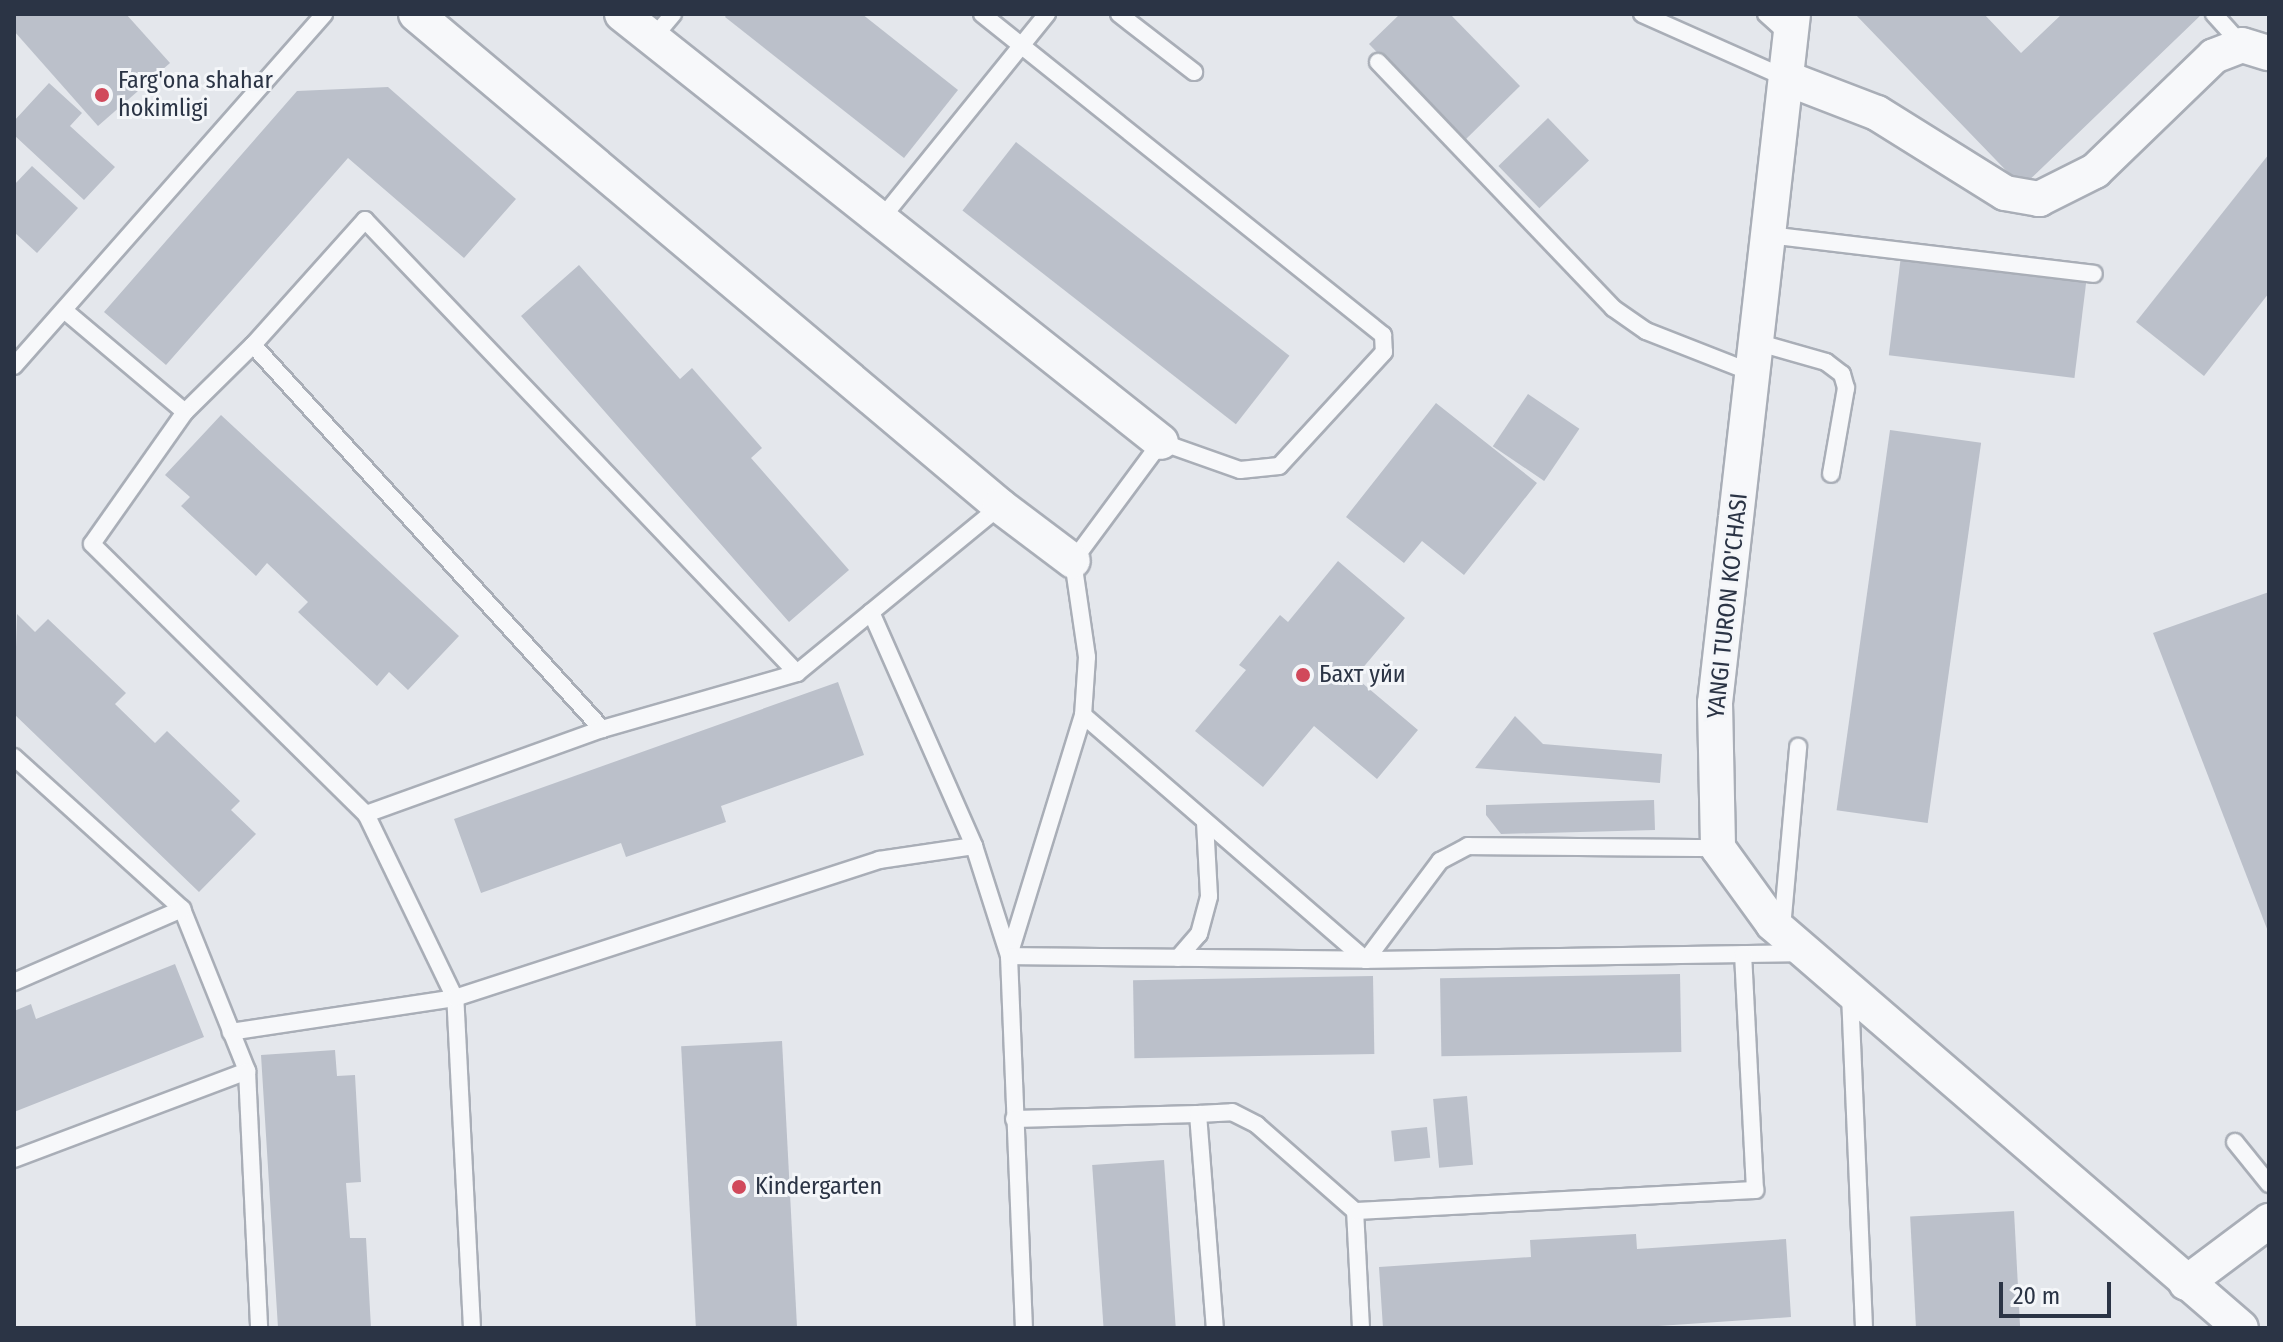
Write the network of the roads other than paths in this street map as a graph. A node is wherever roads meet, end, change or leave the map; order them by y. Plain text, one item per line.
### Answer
1 (324, 14) edge
2 (416, 14) edge
3 (622, 14) edge
4 (982, 14) edge
5 (1047, 14) edge
6 (1119, 14) edge
7 (1642, 14) edge
8 (2214, 14) edge
9 (1783, 21) edge
10 (663, 26) edge
11 (1022, 45) junction
12 (2256, 49) edge
13 (1378, 62) dead end
14 (1194, 72) dead end
15 (1786, 78) junction
16 (881, 219) junction
17 (1768, 235) junction
18 (2094, 274) dead end
19 (64, 310) junction
20 (253, 345) junction
21 (1754, 358) junction
22 (14, 366) edge
23 (185, 412) junction
24 (1161, 442) junction
25 (1831, 474) dead end
26 (1000, 506) junction
27 (1073, 561) junction
28 (871, 612) junction
29 (797, 673) junction
30 (1083, 715) junction
31 (602, 729) junction
32 (1798, 747) dead end
33 (14, 757) edge
34 (366, 814) junction
35 (1205, 821) junction
36 (974, 846) junction
37 (1718, 848) junction
38 (182, 909) junction
39 (1794, 942) junction
40 (1743, 954) junction
41 (1009, 956) junction
42 (1178, 958) junction
43 (1366, 960) junction
44 (14, 982) edge
45 (1850, 989) junction
46 (455, 998) junction
47 (231, 1032) junction
48 (247, 1071) junction
49 (1198, 1114) junction
50 (1014, 1119) junction
51 (2235, 1142) dead end
52 (14, 1159) edge
53 (2269, 1184) edge
54 (1355, 1211) junction
55 (2269, 1221) edge
56 (2186, 1283) junction
57 (2236, 1326) edge
58 (259, 1328) edge
59 (472, 1328) edge
60 (1024, 1328) edge
61 (1215, 1328) edge
62 (1361, 1328) edge
63 (1864, 1328) edge

1 - 19 lane
2 - 26 street
3 - 10 street
4 - 11 lane
5 - 11 lane
6 - 14 lane
7 - 15 lane
8 - 12 lane
9 - 15 street, YANGI TURON KO'CHASI
10 - 16 street
11 - 16 lane
11 - 24 lane
12 - 15 street
13 - 21 lane
15 - 17 street, YANGI TURON KO'CHASI
16 - 24 street
17 - 18 lane
17 - 21 street, YANGI TURON KO'CHASI
19 - 22 lane
19 - 23 lane
20 - 23 lane
20 - 29 lane
20 - 31 lane
21 - 25 lane
21 - 37 street, YANGI TURON KO'CHASI
23 - 34 lane
24 - 27 lane
26 - 27 street
26 - 28 lane
27 - 30 lane
28 - 29 lane
28 - 36 lane
29 - 31 lane
30 - 35 lane
30 - 41 lane
31 - 34 lane
32 - 39 lane
33 - 38 lane
34 - 46 lane
35 - 42 lane
35 - 43 lane
36 - 41 lane
36 - 46 lane
37 - 39 street, YANGI TURON KO'CHASI
37 - 43 lane
38 - 44 lane
38 - 47 lane
39 - 40 lane
39 - 45 street, YANGI TURON KO'CHASI
40 - 43 lane
40 - 54 lane
41 - 42 lane
41 - 50 lane
42 - 43 lane
45 - 56 street, YANGI TURON KO'CHASI
45 - 63 lane
46 - 47 lane
46 - 59 lane
47 - 48 lane
48 - 52 lane
48 - 58 lane
49 - 50 lane
49 - 54 lane
49 - 61 lane
50 - 60 lane
51 - 53 lane
54 - 62 lane
55 - 56 street
56 - 57 street, YANGI TURON KO'CHASI

